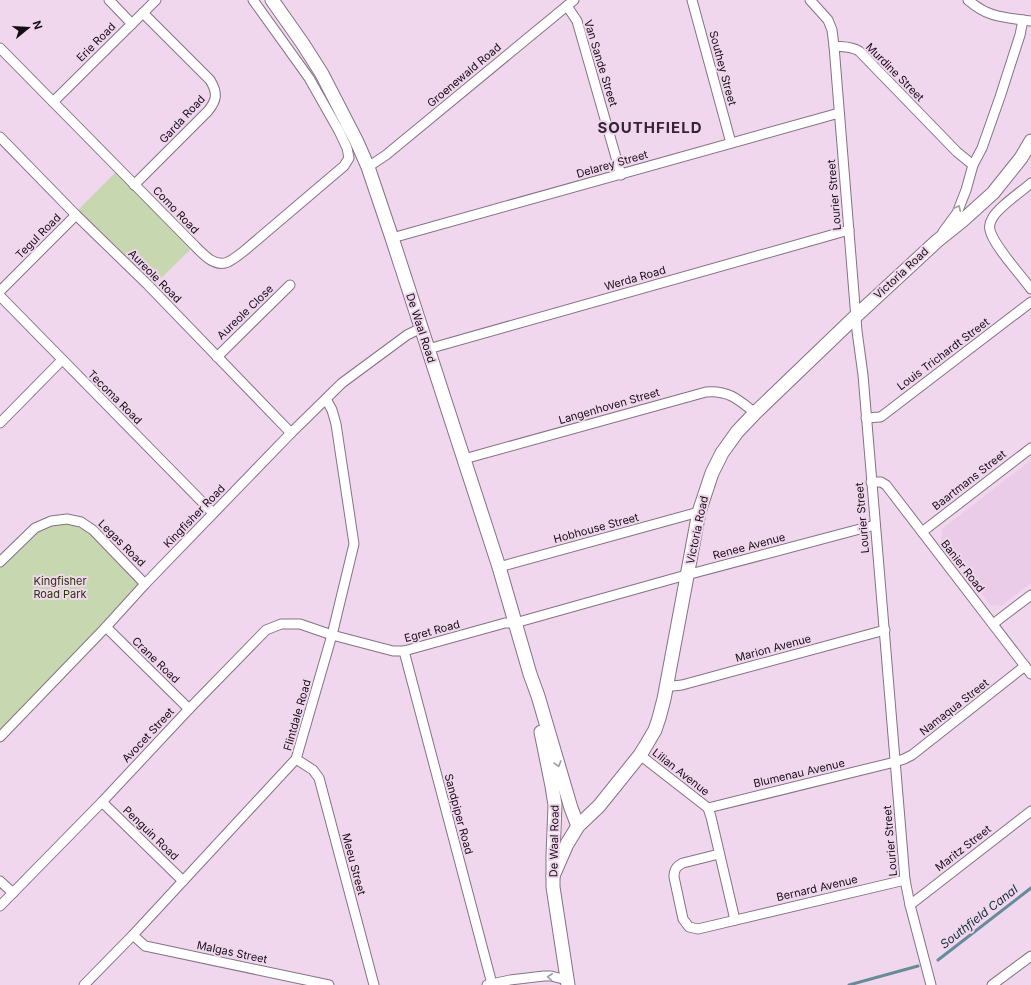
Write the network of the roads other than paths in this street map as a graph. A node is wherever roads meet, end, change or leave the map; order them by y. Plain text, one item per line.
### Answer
1 (109, 0) edge
2 (156, 0) edge
3 (253, 0) edge
4 (272, 0) edge
5 (692, 0) edge
6 (810, 0) edge
7 (968, 0) edge
8 (570, 3) edge
9 (143, 13) junction
10 (1027, 20) edge
11 (132, 24) junction
12 (834, 46) junction
13 (0, 48) edge
14 (53, 102) junction
15 (839, 113) junction
16 (0, 138) edge
17 (1031, 141) edge
18 (731, 143) junction
19 (973, 165) junction
20 (368, 166) junction
21 (621, 175) junction
22 (1031, 183) edge
23 (134, 185) junction
24 (76, 215) junction
25 (849, 230) junction
26 (392, 238) junction
27 (937, 241) junction
28 (290, 285) dead end
29 (1031, 288) edge
30 (0, 291) edge
31 (0, 296) edge
32 (1031, 302) edge
33 (857, 315) junction
34 (421, 328) junction
35 (428, 349) junction
36 (217, 356) junction
37 (62, 360) junction
38 (326, 399) junction
39 (755, 413) junction
40 (866, 418) junction
41 (0, 423) edge
42 (290, 433) junction
43 (1031, 448) edge
44 (464, 459) junction
45 (872, 482) junction
46 (699, 512) junction
47 (213, 513) junction
48 (875, 524) junction
49 (922, 532) junction
50 (0, 562) edge
51 (499, 567) junction
52 (687, 575) junction
53 (145, 584) junction
54 (1031, 595) edge
55 (515, 623) junction
56 (993, 624) junction
57 (106, 628) junction
58 (884, 630) junction
59 (332, 634) junction
60 (404, 651) junction
61 (1028, 670) edge
62 (530, 674) junction
63 (667, 685) junction
64 (189, 709) junction
65 (0, 737) edge
66 (640, 755) junction
67 (296, 759) junction
68 (895, 762) junction
69 (102, 802) junction
70 (708, 808) junction
71 (1031, 811) edge
72 (555, 813) junction
73 (578, 826) junction
74 (719, 854) junction
75 (553, 876) junction
76 (904, 880) junction
77 (0, 881) edge
78 (183, 881) junction
79 (12, 893) junction
80 (910, 905) junction
81 (0, 906) edge
82 (735, 920) junction
83 (133, 935) junction
84 (1031, 956) edge
85 (512, 983) edge
86 (568, 983) edge
87 (490, 984) edge
88 (84, 985) edge
89 (329, 985) edge
90 (374, 985) edge
91 (931, 985) edge
92 (992, 985) edge

1 - 11 street
2 - 9 street, Erie Road
3 - 23 street, Como Road
4 - 20 main road, De Waal Road
5 - 18 street, Southey Street
6 - 12 street
7 - 10 street
8 - 20 street, Groenewald Road
8 - 21 street, Van Sande Street
9 - 11 street, Erie Road
9 - 23 street, Garda Road
10 - 19 street, Victoria Road
11 - 14 street, Erie Road
12 - 15 street, Lourier Street
12 - 19 street, Murdine Street
13 - 14 street, Como Road
14 - 23 street, Como Road
15 - 18 street, Delarey Street
15 - 25 street, Lourier Street
16 - 24 street, Aureole Road
17 - 27 main road, Victoria Road
18 - 21 street, Delarey Street
27 -> 19 street, Victoria Road
20 - 26 main road, De Waal Road
21 - 26 street, Delarey Street
22 - 29 street
24 - 30 street, Tegul Road
24 - 36 street, Aureole Road
25 - 33 street, Lourier Street
25 - 35 street, Werda Road
26 - 34 main road, De Waal Road
27 - 33 main road, Victoria Road
28 - 36 street, Aureole Close
31 - 37 street, Tecoma Road
32 - 40 street, Louis Trichardt Street
33 - 39 main road, Victoria Road
33 - 40 street, Lourier Street
34 - 35 main road, De Waal Road
34 - 38 street, Kingfisher Road
35 - 44 main road, De Waal Road
36 - 42 street, Aureole Road
37 - 41 street
37 - 47 street, Tecoma Road
38 - 42 street, Kingfisher Road
38 - 59 street, Flintdale Road
39 - 44 street, Langenhoven Street
39 - 46 main road, Victoria Road
40 - 45 street, Lourier Street
42 - 47 street, Kingfisher Road
43 - 49 street, Baartmans Street
44 - 51 main road, De Waal Road
45 - 48 street, Lourier Street
45 - 49 street, Banier Road
46 - 51 street, Hobhouse Street
46 - 52 main road, Victoria Road
47 - 53 street, Kingfisher Road
48 - 52 street, Renee Avenue
48 - 58 street, Lourier Street
49 - 56 street, Banier Road
50 - 53 street, Legas Road
51 - 55 main road, De Waal Road
52 - 55 street, Renee Avenue
52 - 63 main road, Victoria Road
53 - 57 street, Kingfisher Road
54 - 56 street
55 - 60 street, Egret Road
55 - 62 main road, De Waal Road
56 - 61 street, Banier Road
57 - 64 street, Crane Road
57 - 65 street, Kingfisher Road
58 - 63 street, Marion Avenue
58 - 68 street, Lourier Street
59 - 60 street, Egret Road
59 - 64 street, Avocet Street
59 - 67 street, Flintdale Road
60 - 87 street, Sandpiper Road
61 - 68 street, Namaqua Street
62 - 72 main road, De Waal Road
62 -> 73 main road, De Waal Road
63 - 66 main road, Victoria Road
64 - 69 street, Avocet Street
66 - 70 street, Lilian Avenue
66 - 73 main road, Victoria Road
67 - 78 street, Flintdale Road
67 - 90 street, Meeu Street
68 - 70 street, Blumenau Avenue
68 - 76 street, Lourier Street
69 - 78 street, Penguin Road
69 - 79 street, Avocet Street
70 - 74 street, Lilian Avenue
71 - 80 street, Maritz Street
72 - 73 main road
72 - 75 main road, De Waal Road
73 - 75 main road, Victoria Road
74 - 82 street, Lilian Avenue
74 - 82 street
75 - 86 main road, De Waal Road
76 - 80 street, Lourier Street
76 - 82 street, Bernard Avenue
77 - 79 street
78 - 83 street, Flintdale Road
79 - 81 street, Avocet Street
80 - 91 street, Lourier Street
83 - 88 street, Flintdale Road
83 - 89 street, Malgas Street
84 - 92 street
86 -> 85 street
85 - 87 street

